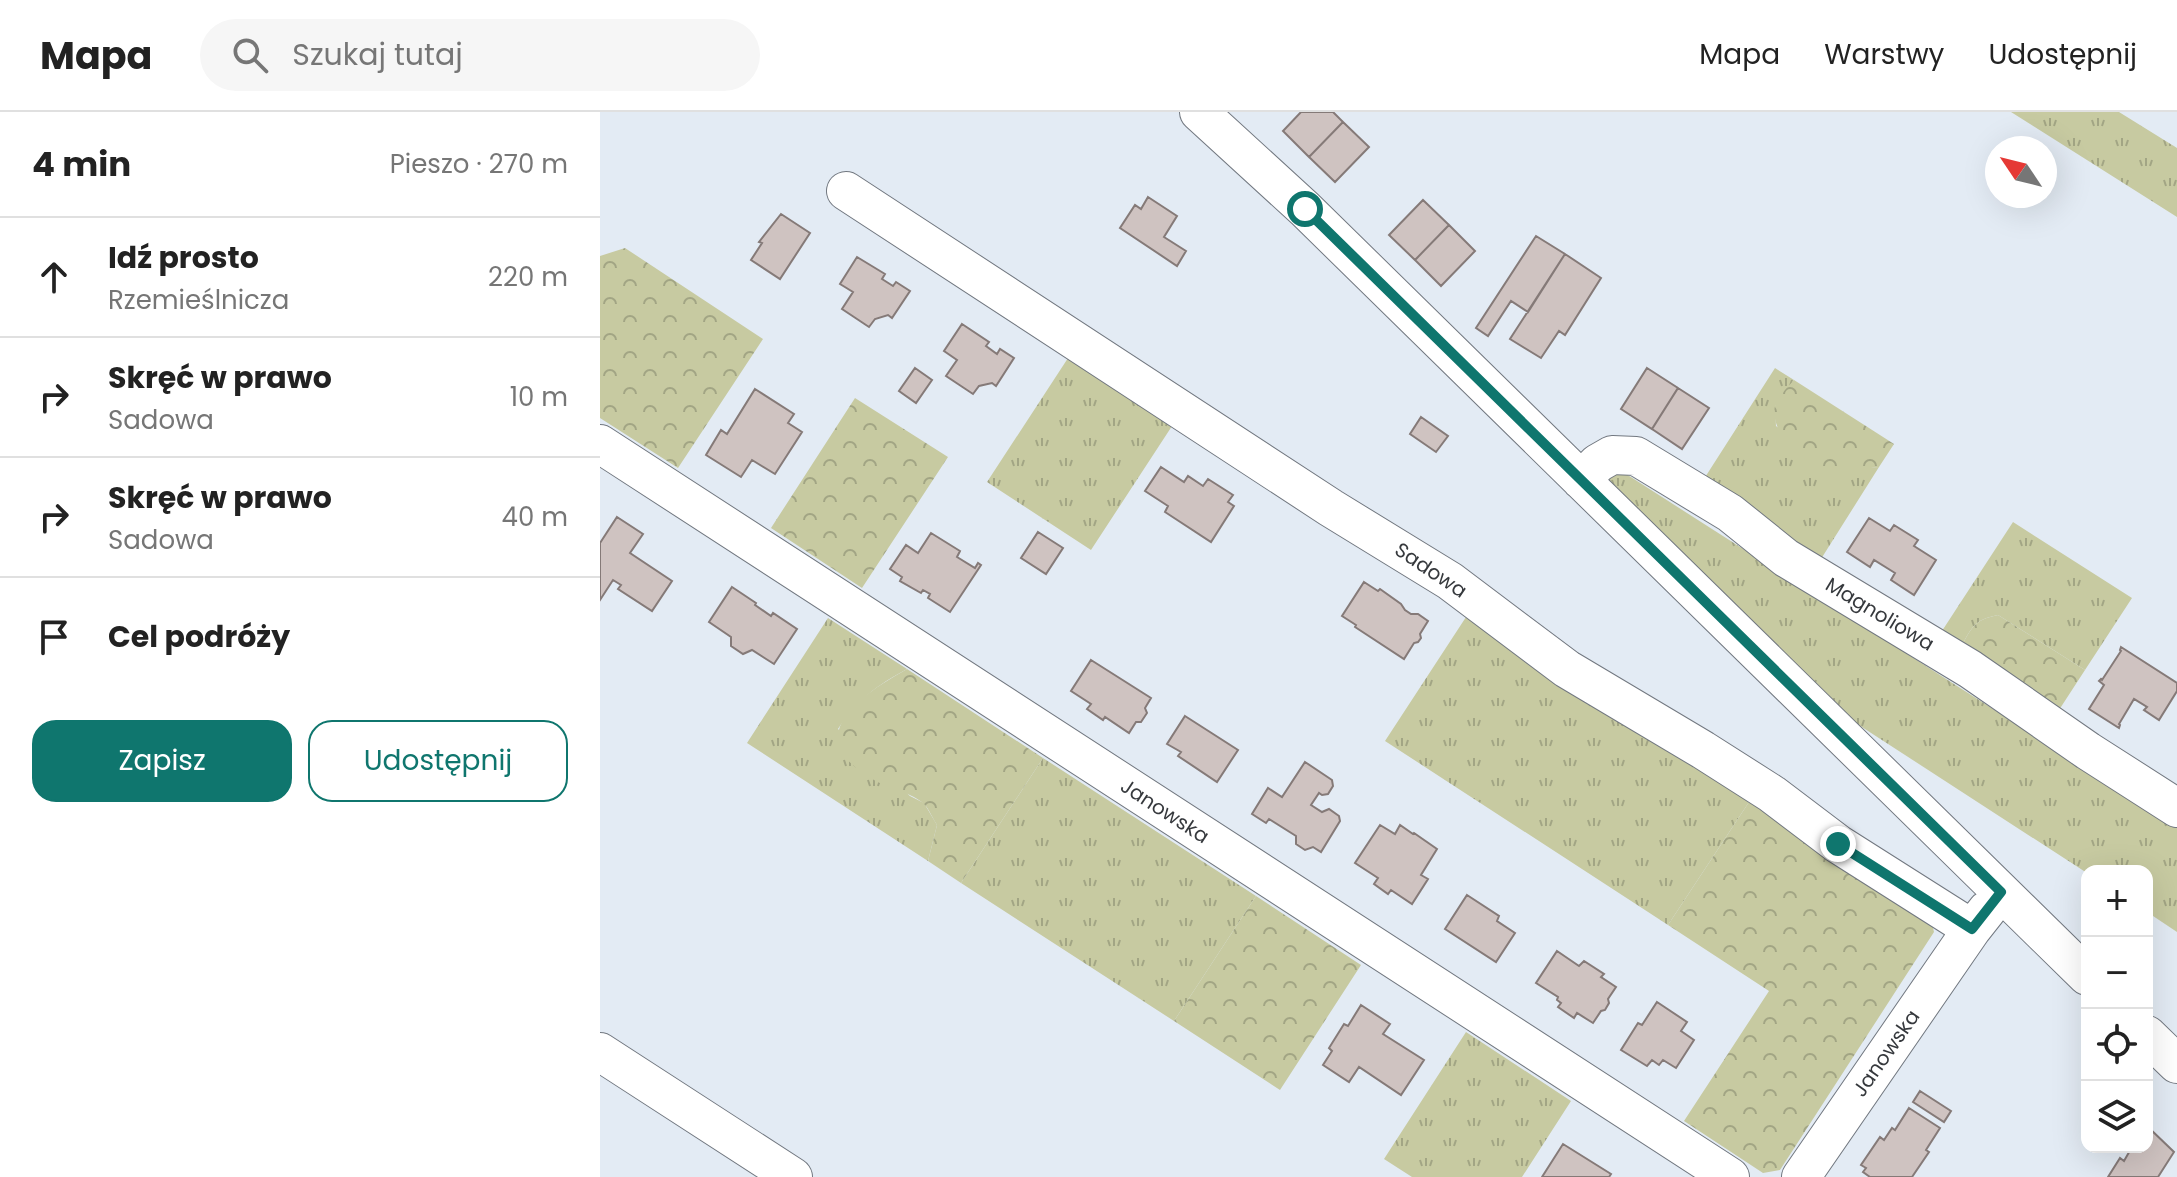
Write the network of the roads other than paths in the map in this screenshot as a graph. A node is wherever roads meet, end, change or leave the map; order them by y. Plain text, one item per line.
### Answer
1 (1199, 112) edge
2 (846, 191) dead end
3 (600, 444) edge
4 (1581, 480) junction
5 (2177, 808) edge
6 (2001, 892) junction
7 (1972, 929) junction
8 (2081, 970) edge
9 (2153, 1041) edge
10 (600, 1052) edge
11 (2177, 1064) edge
12 (793, 1177) edge
13 (1730, 1177) edge
14 (1801, 1177) edge

1 - 4 street
2 - 7 street, Sadowa
3 - 13 street, Janowska
4 - 5 street, Magnoliowa
4 - 6 street
6 - 7 street
6 - 8 street
7 - 14 street, Janowska
9 - 11 street
10 - 12 street

